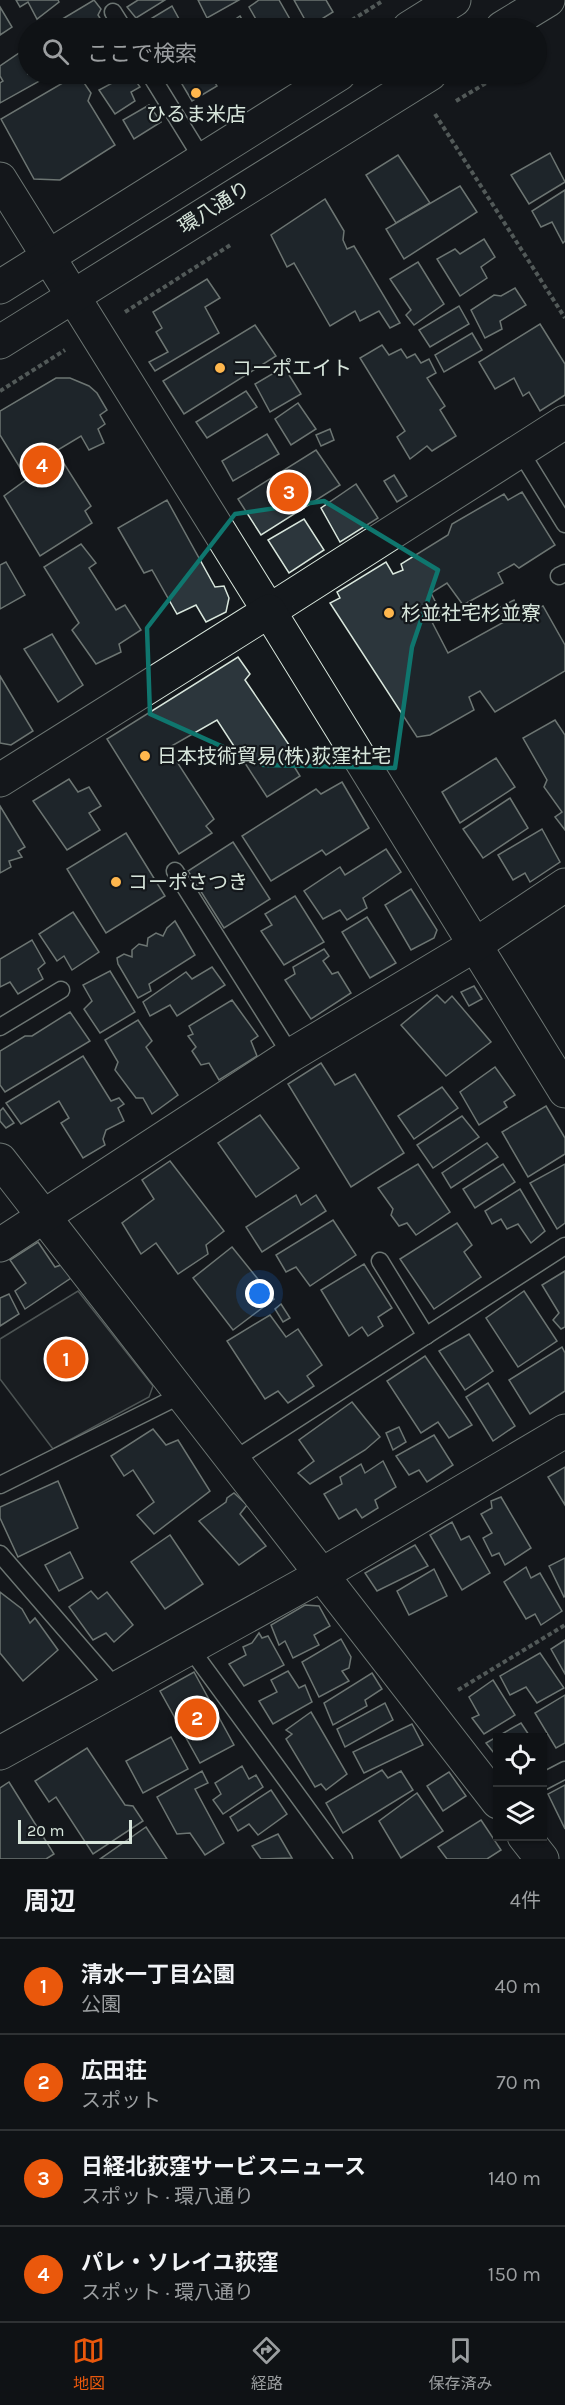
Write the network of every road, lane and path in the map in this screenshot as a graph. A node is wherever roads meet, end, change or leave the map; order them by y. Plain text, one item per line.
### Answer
1 (384, 0) edge
2 (454, 0) edge
3 (548, 0) edge
4 (112, 12) dead end
5 (116, 18) edge
6 (355, 18) edge
7 (426, 18) edge
8 (518, 18) edge
9 (156, 84) edge
10 (323, 84) edge
11 (414, 84) edge
12 (435, 114) dead end
13 (203, 160) junction
14 (0, 179) edge
15 (49, 256) junction
16 (0, 287) edge
17 (74, 295) junction
18 (565, 318) edge
19 (0, 342) edge
20 (565, 422) edge
21 (520, 451) junction
22 (565, 524) edge
23 (269, 611) junction
24 (0, 780) edge
25 (175, 871) dead end
26 (565, 885) edge
27 (475, 945) junction
28 (62, 990) dead end
29 (0, 1027) edge
30 (291, 1055) junction
31 (565, 1091) edge
32 (0, 1160) edge
33 (43, 1218) junction
34 (0, 1245) edge
35 (565, 1246) edge
36 (380, 1261) dead end
37 (426, 1336) junction
38 (181, 1395) junction
39 (565, 1431) edge
40 (232, 1461) junction
41 (0, 1485) edge
42 (0, 1554) edge
43 (321, 1575) junction
44 (565, 1625) edge
45 (190, 1648) junction
46 (116, 1688) junction
47 (425, 1710) junction
48 (0, 1753) edge
49 (565, 1770) edge
50 (547, 1780) edge
51 (493, 1796) edge
52 (528, 1841) edge
53 (344, 1859) edge
54 (542, 1859) edge

1 - 6 path
2 - 7 street
3 - 8 street
4 - 5 lane
9 - 13 lane
10 - 13 street
11 - 17 street, 環八通り
12 - 18 path
13 - 15 street
14 - 15 street
15 - 16 street
15 - 17 street
17 - 19 street, 環八通り
17 - 23 street
20 - 21 street
21 - 22 lane
21 - 23 street
23 - 24 street
23 - 27 street
25 - 30 lane
26 - 27 street
27 - 30 street
27 - 31 street
28 - 29 lane
30 - 33 street
32 - 33 street
33 - 34 street
33 - 38 street
35 - 37 lane
36 - 37 lane
37 - 40 lane
38 - 40 street
38 - 41 lane
39 - 43 street
40 - 43 street
42 - 46 lane
43 - 45 street
43 - 47 street
44 - 47 path
45 - 46 street
45 - 53 lane
46 - 48 street
47 - 51 street
49 - 50 lane
52 - 54 street

